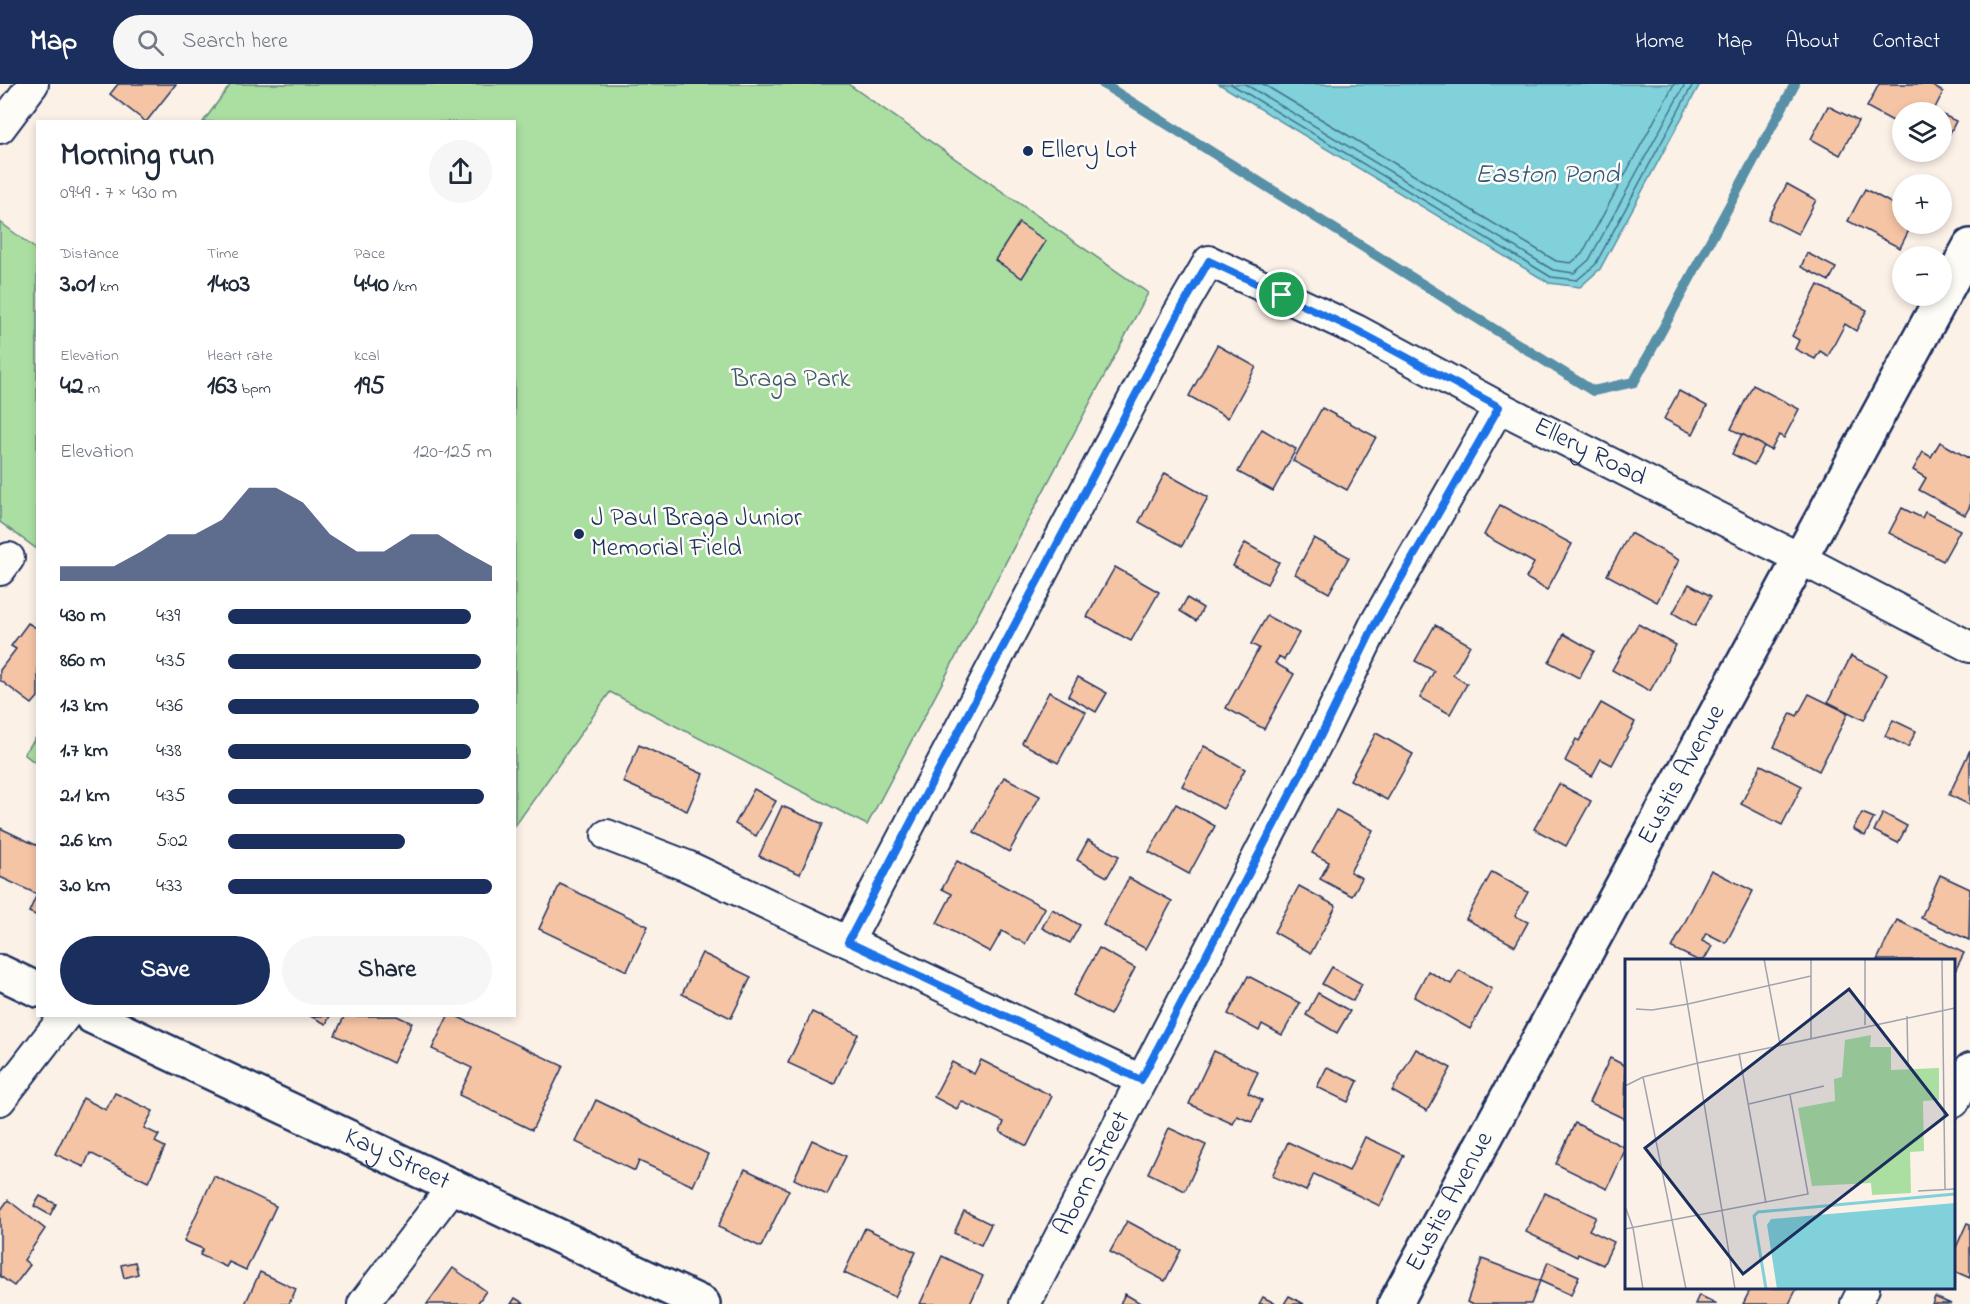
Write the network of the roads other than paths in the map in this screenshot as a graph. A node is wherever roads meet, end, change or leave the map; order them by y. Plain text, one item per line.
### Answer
1 (33, 84) edge
2 (0, 128) edge
3 (1970, 246) edge
4 (1499, 407) junction
5 (1799, 558) junction
6 (1970, 647) edge
7 (607, 835) dead end
8 (848, 942) junction
9 (0, 972) edge
10 (36, 989) edge
11 (64, 1017) edge
12 (94, 1017) edge
13 (1970, 1068) edge
14 (1141, 1080) junction
15 (1955, 1098) edge
16 (0, 1100) edge
17 (454, 1185) junction
18 (1863, 1289) edge
19 (669, 1297) edge
20 (363, 1304) edge
21 (703, 1304) edge
22 (1025, 1304) edge
23 (1395, 1304) edge
24 (1856, 1304) edge

1 - 2 street
3 - 5 street, Eustis Avenue
4 - 5 street, Ellery Road
4 - 8 street, Ellery Road
4 - 14 street, Aborn Street
5 - 6 street, Ellery Road
5 - 23 street, Eustis Avenue
7 - 8 street
8 - 14 street
9 - 10 street
11 - 16 street
12 - 17 street, Kay Street
13 - 15 street
14 - 22 street, Aborn Street
17 - 19 street, Kay Street
17 - 20 street
18 - 24 street
19 - 21 street, Kay Street

